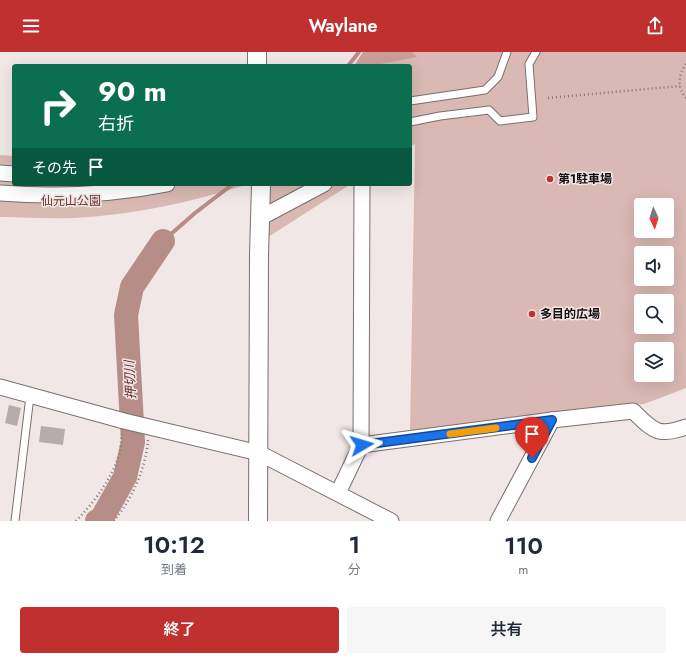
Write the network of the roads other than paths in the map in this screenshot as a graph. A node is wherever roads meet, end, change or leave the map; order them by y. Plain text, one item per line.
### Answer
1 (257, 52) edge
2 (507, 52) edge
3 (536, 52) edge
4 (258, 64) edge
5 (412, 101) edge
6 (412, 122) edge
7 (0, 173) edge
8 (12, 174) edge
9 (158, 186) edge
10 (261, 186) edge
11 (320, 186) edge
12 (362, 186) edge
13 (0, 193) edge
14 (260, 218) junction
15 (0, 388) edge
16 (30, 396) junction
17 (552, 420) junction
18 (686, 427) edge
19 (362, 445) junction
20 (259, 453) junction
21 (338, 493) junction
22 (15, 521) edge
23 (258, 521) edge
24 (391, 521) edge
25 (498, 521) edge

1 - 4 street
2 - 5 lane
3 - 6 lane
7 - 8 street
9 - 13 street
10 - 14 street
11 - 14 street
12 - 19 street
14 - 20 street
15 - 16 street
16 - 20 street
16 - 22 lane
17 - 18 street
17 - 19 street
17 - 25 street
19 - 21 street
20 - 21 street
20 - 23 street
21 - 24 street

